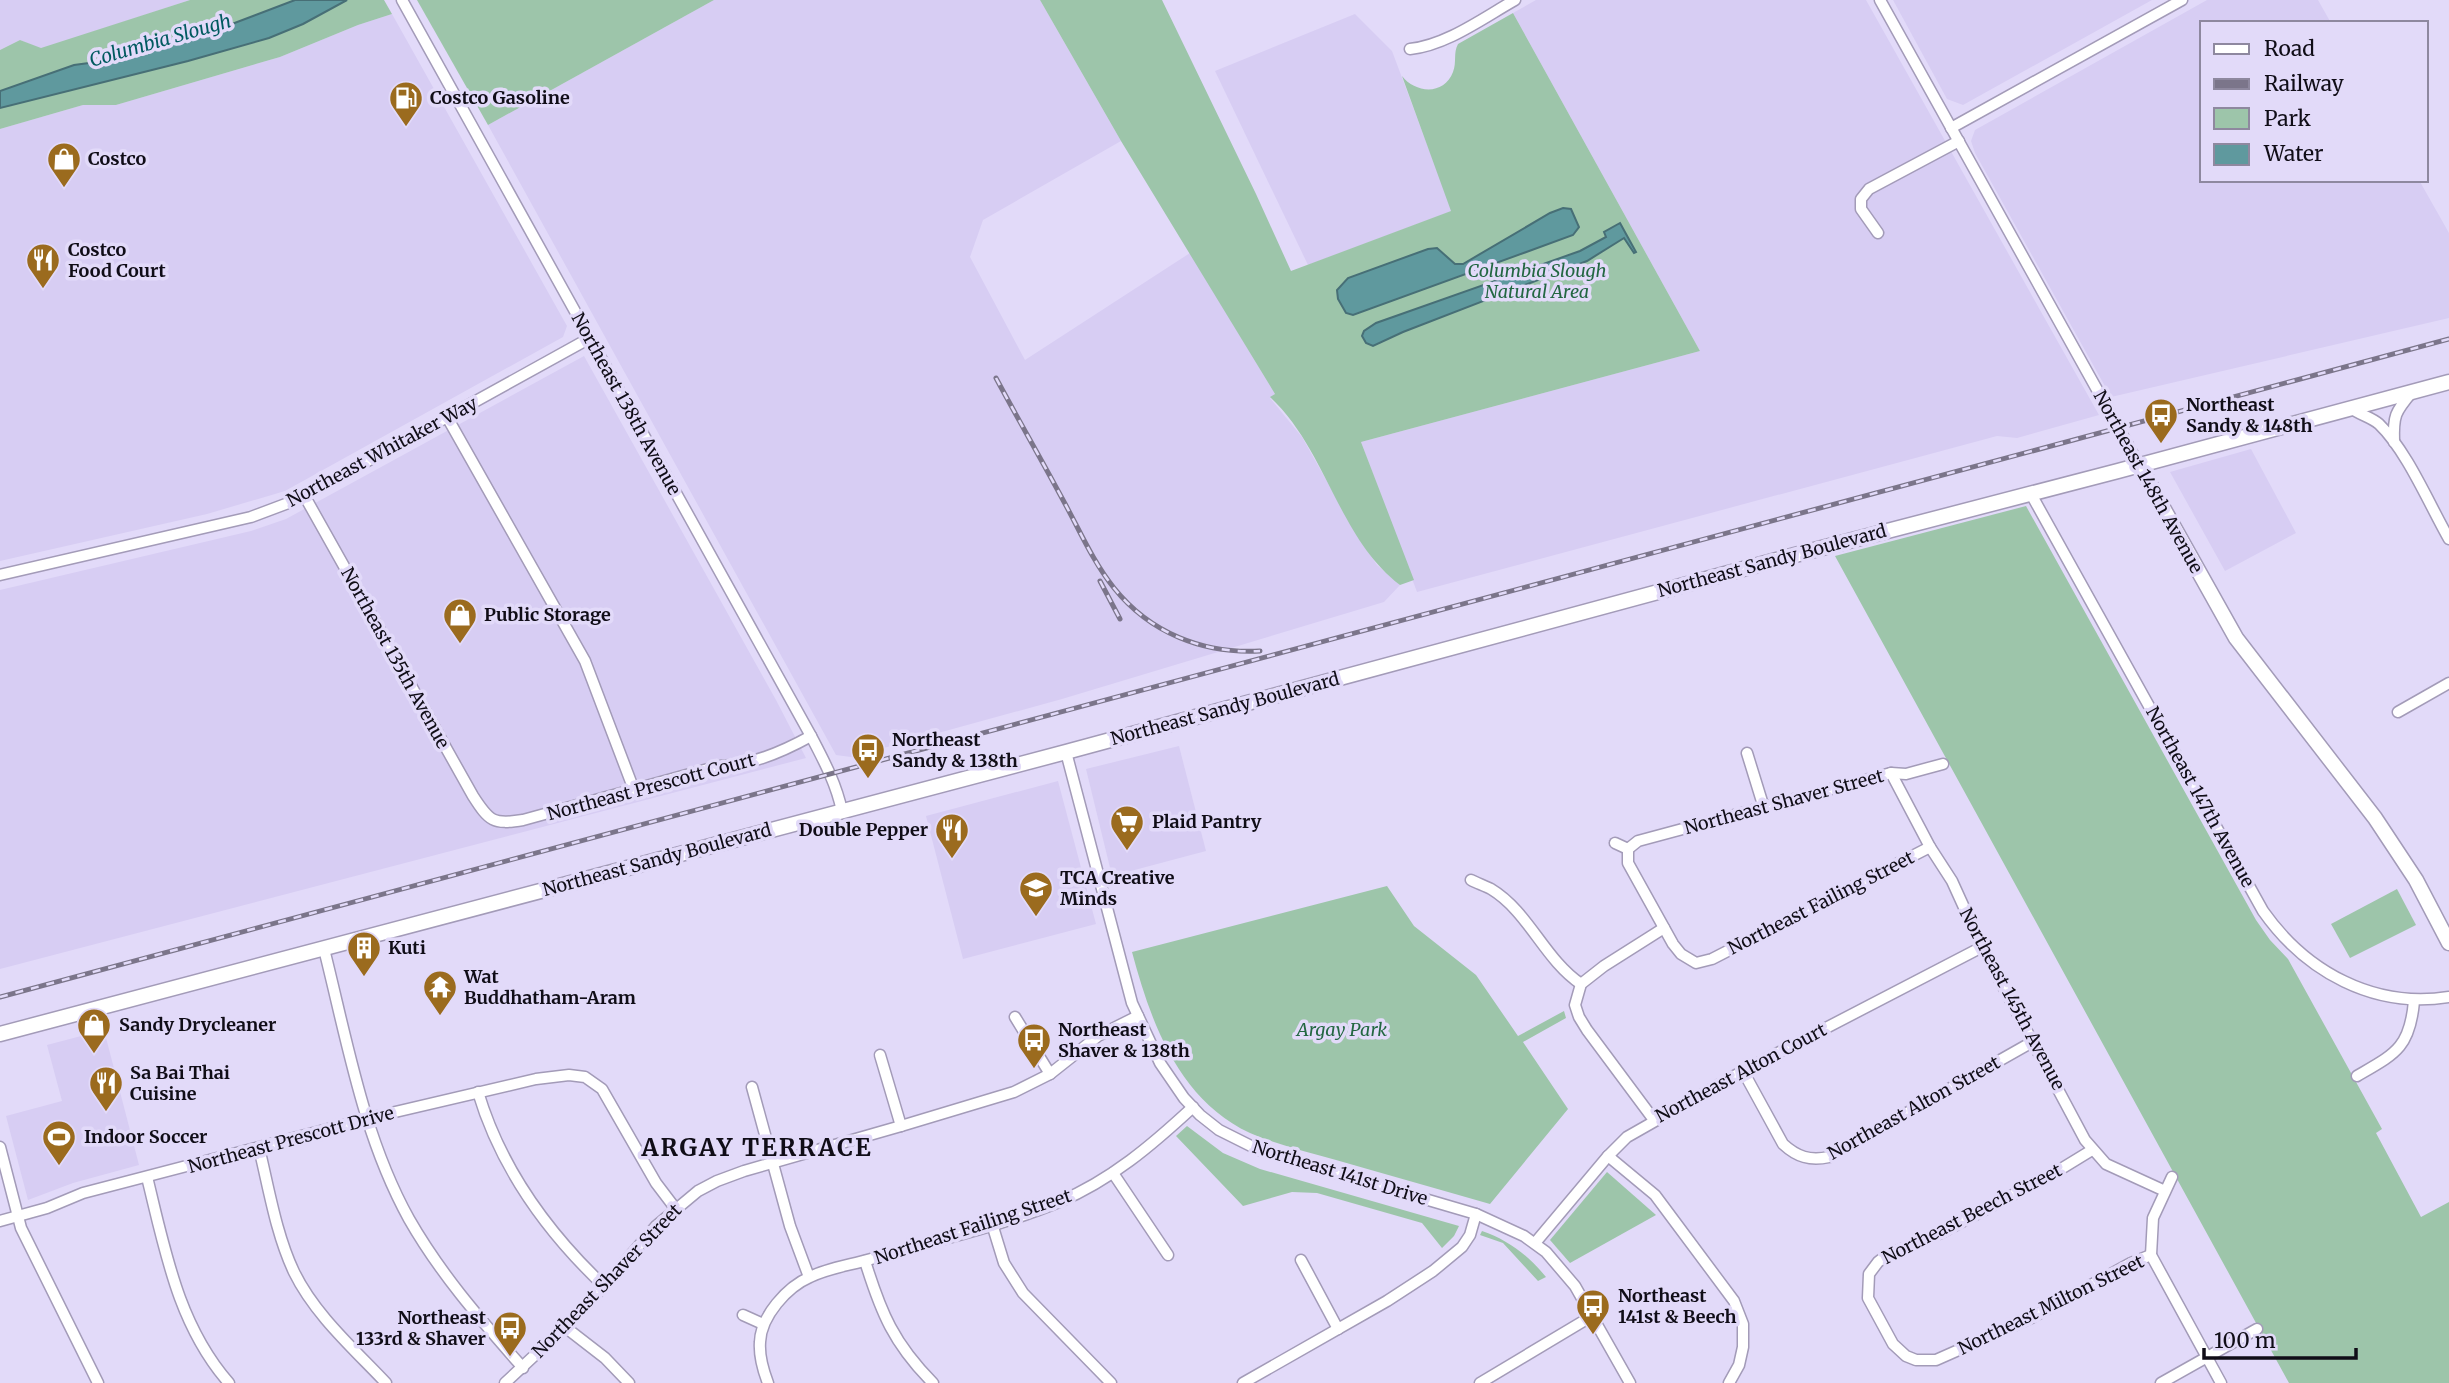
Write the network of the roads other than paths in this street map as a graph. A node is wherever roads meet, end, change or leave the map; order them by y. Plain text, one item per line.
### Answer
1 (402, 0) edge
2 (1515, 0) edge
3 (1880, 0) edge
4 (2182, 0) edge
5 (2163, 5) edge
6 (1410, 49) dead end
7 (1951, 128) junction
8 (1959, 141) junction
9 (1878, 233) dead end
10 (590, 338) junction
11 (2449, 382) edge
12 (2412, 392) junction
13 (2351, 408) junction
14 (447, 417) junction
15 (2394, 442) junction
16 (2139, 465) junction
17 (2031, 494) junction
18 (304, 495) junction
19 (2449, 540) edge
20 (0, 575) edge
21 (2449, 683) edge
22 (2398, 712) dead end
23 (811, 736) junction
24 (1066, 752) junction
25 (1747, 753) dead end
26 (1943, 764) dead end
27 (1891, 773) junction
28 (634, 790) junction
29 (1764, 808) junction
30 (842, 811) junction
31 (489, 818) joint
32 (1615, 843) dead end
33 (1930, 847) junction
34 (1628, 849) junction
35 (1471, 880) dead end
36 (1664, 928) junction
37 (2449, 943) edge
38 (1982, 947) junction
39 (324, 949) junction
40 (1581, 984) junction
41 (2449, 997) edge
42 (2414, 1001) junction
43 (1138, 1016) junction
44 (1015, 1017) dead end
45 (0, 1034) edge
46 (2034, 1041) junction
47 (880, 1055) dead end
48 (1743, 1071) junction
49 (1049, 1074) junction
50 (2357, 1076) dead end
51 (752, 1087) dead end
52 (478, 1092) junction
53 (1193, 1107) junction
54 (367, 1119) junction
55 (1654, 1121) junction
56 (901, 1126) junction
57 (0, 1147) edge
58 (259, 1148) junction
59 (2092, 1150) junction
60 (1608, 1156) junction
61 (772, 1163) junction
62 (1113, 1173) junction
63 (147, 1177) junction
64 (2172, 1177) dead end
65 (2165, 1191) junction
66 (675, 1208) junction
67 (1476, 1214) junction
68 (18, 1216) junction
69 (0, 1221) edge
70 (992, 1224) junction
71 (1535, 1244) junction
72 (1168, 1255) dead end
73 (2151, 1255) junction
74 (1301, 1260) dead end
75 (865, 1261) junction
76 (810, 1277) junction
77 (604, 1286) junction
78 (743, 1315) dead end
79 (1592, 1315) junction
80 (763, 1324) junction
81 (1883, 1326) joint
82 (565, 1327) junction
83 (1338, 1329) junction
84 (2258, 1329) dead end
85 (2207, 1357) junction
86 (523, 1368) junction
87 (1731, 1382) edge
88 (98, 1383) edge
89 (229, 1383) edge
90 (386, 1383) edge
91 (505, 1383) edge
92 (629, 1383) edge
93 (768, 1383) edge
94 (933, 1383) edge
95 (1111, 1383) edge
96 (1243, 1383) edge
97 (1480, 1383) edge
98 (1630, 1383) edge
99 (2161, 1383) edge
100 (2221, 1383) edge

1 - 10 street, Northeast 138th Avenue
2 - 6 street
3 - 7 street, Northeast 148th Avenue
4 - 5 street
5 - 7 street
7 - 8 street, Northeast 148th Avenue
8 - 9 street
8 - 16 street, Northeast 148th Avenue
10 - 14 street, Northeast Whitaker Way
10 - 23 street, Northeast 138th Avenue
11 - 12 main road, Northeast Sandy Boulevard
12 - 13 main road, Northeast Sandy Boulevard
12 - 15 street
13 - 15 street
13 - 16 main road, Northeast Sandy Boulevard
14 - 18 street, Northeast Whitaker Way
14 - 28 street
15 - 19 street
16 - 17 main road, Northeast Sandy Boulevard
16 - 37 main road, Northeast 148th Avenue
17 - 24 main road, Northeast Sandy Boulevard
17 - 42 street, Northeast 147th Avenue
18 - 20 street, Northeast Whitaker Way
18 - 31 street, Northeast 135th Avenue
21 - 22 street
23 - 28 street, Northeast Prescott Court
23 - 30 street, Northeast 138th Avenue
24 - 30 main road, Northeast Sandy Boulevard
24 - 43 street, Northeast 141st Drive
25 - 29 street
26 - 27 street, Northeast Shaver Street
27 - 29 street, Northeast Shaver Street
27 - 33 street, Northeast 145th Avenue
28 - 31 street, Northeast Prescott Court
29 - 34 street, Northeast Shaver Street
30 - 39 main road, Northeast Sandy Boulevard
32 - 34 street
33 - 36 street, Northeast Failing Street
33 - 38 street, Northeast 145th Avenue
34 - 36 street
35 - 40 street
36 - 40 street
38 - 46 street, Northeast 145th Avenue
38 - 48 street, Northeast Alton Court
39 - 45 main road, Northeast Sandy Boulevard
39 - 54 street
40 - 55 street
41 - 42 street, Northeast 147th Avenue
42 - 50 street
43 - 49 street, Northeast Shaver Street
43 - 53 street, Northeast 141st Drive
44 - 49 street
46 - 48 street, Northeast Alton Street
46 - 59 street, Northeast 145th Avenue
47 - 56 street
48 - 55 street, Northeast Alton Court
49 - 56 street, Northeast Shaver Street
51 - 61 street
52 - 54 street, Northeast Prescott Drive
52 - 66 street, Northeast Prescott Drive
52 - 77 street
53 - 62 street, Northeast Failing Street
53 - 67 street, Northeast 141st Drive
54 - 58 street, Northeast Prescott Drive
54 - 86 street
55 - 60 street, Northeast Alton Court
56 - 61 street, Northeast Shaver Street
57 - 68 street
58 - 63 street, Northeast Prescott Drive
58 - 90 street
59 - 65 street, Northeast 145th Avenue
59 - 81 street, Northeast Beech Street
60 - 71 street, Northeast Alton Court
60 - 87 street
61 - 66 street, Northeast Shaver Street
61 - 76 street
62 - 70 street, Northeast Failing Street
62 - 72 street
63 - 68 street, Northeast Prescott Drive
63 - 89 street
64 - 65 street
65 - 73 street
66 - 77 street, Northeast Shaver Street
67 - 71 street, Northeast 141st Drive
67 - 83 street
68 - 69 street, Northeast Prescott Drive
68 - 88 street
70 - 75 street, Northeast Failing Street
70 - 95 street
71 - 79 street, Northeast 141st Drive
73 - 81 street, Northeast Milton Street
73 - 85 street
74 - 83 street
75 - 76 street, Northeast Failing Street
75 - 94 street
76 - 80 street
77 - 82 street, Northeast Shaver Street
78 - 80 street
79 - 97 street
79 - 98 street, Northeast 141st Drive
80 - 93 street
82 - 86 street, Northeast Shaver Street
82 - 92 street
83 - 96 street
84 - 85 street
85 - 99 street
85 - 100 street
86 - 91 street, Northeast Shaver Street

